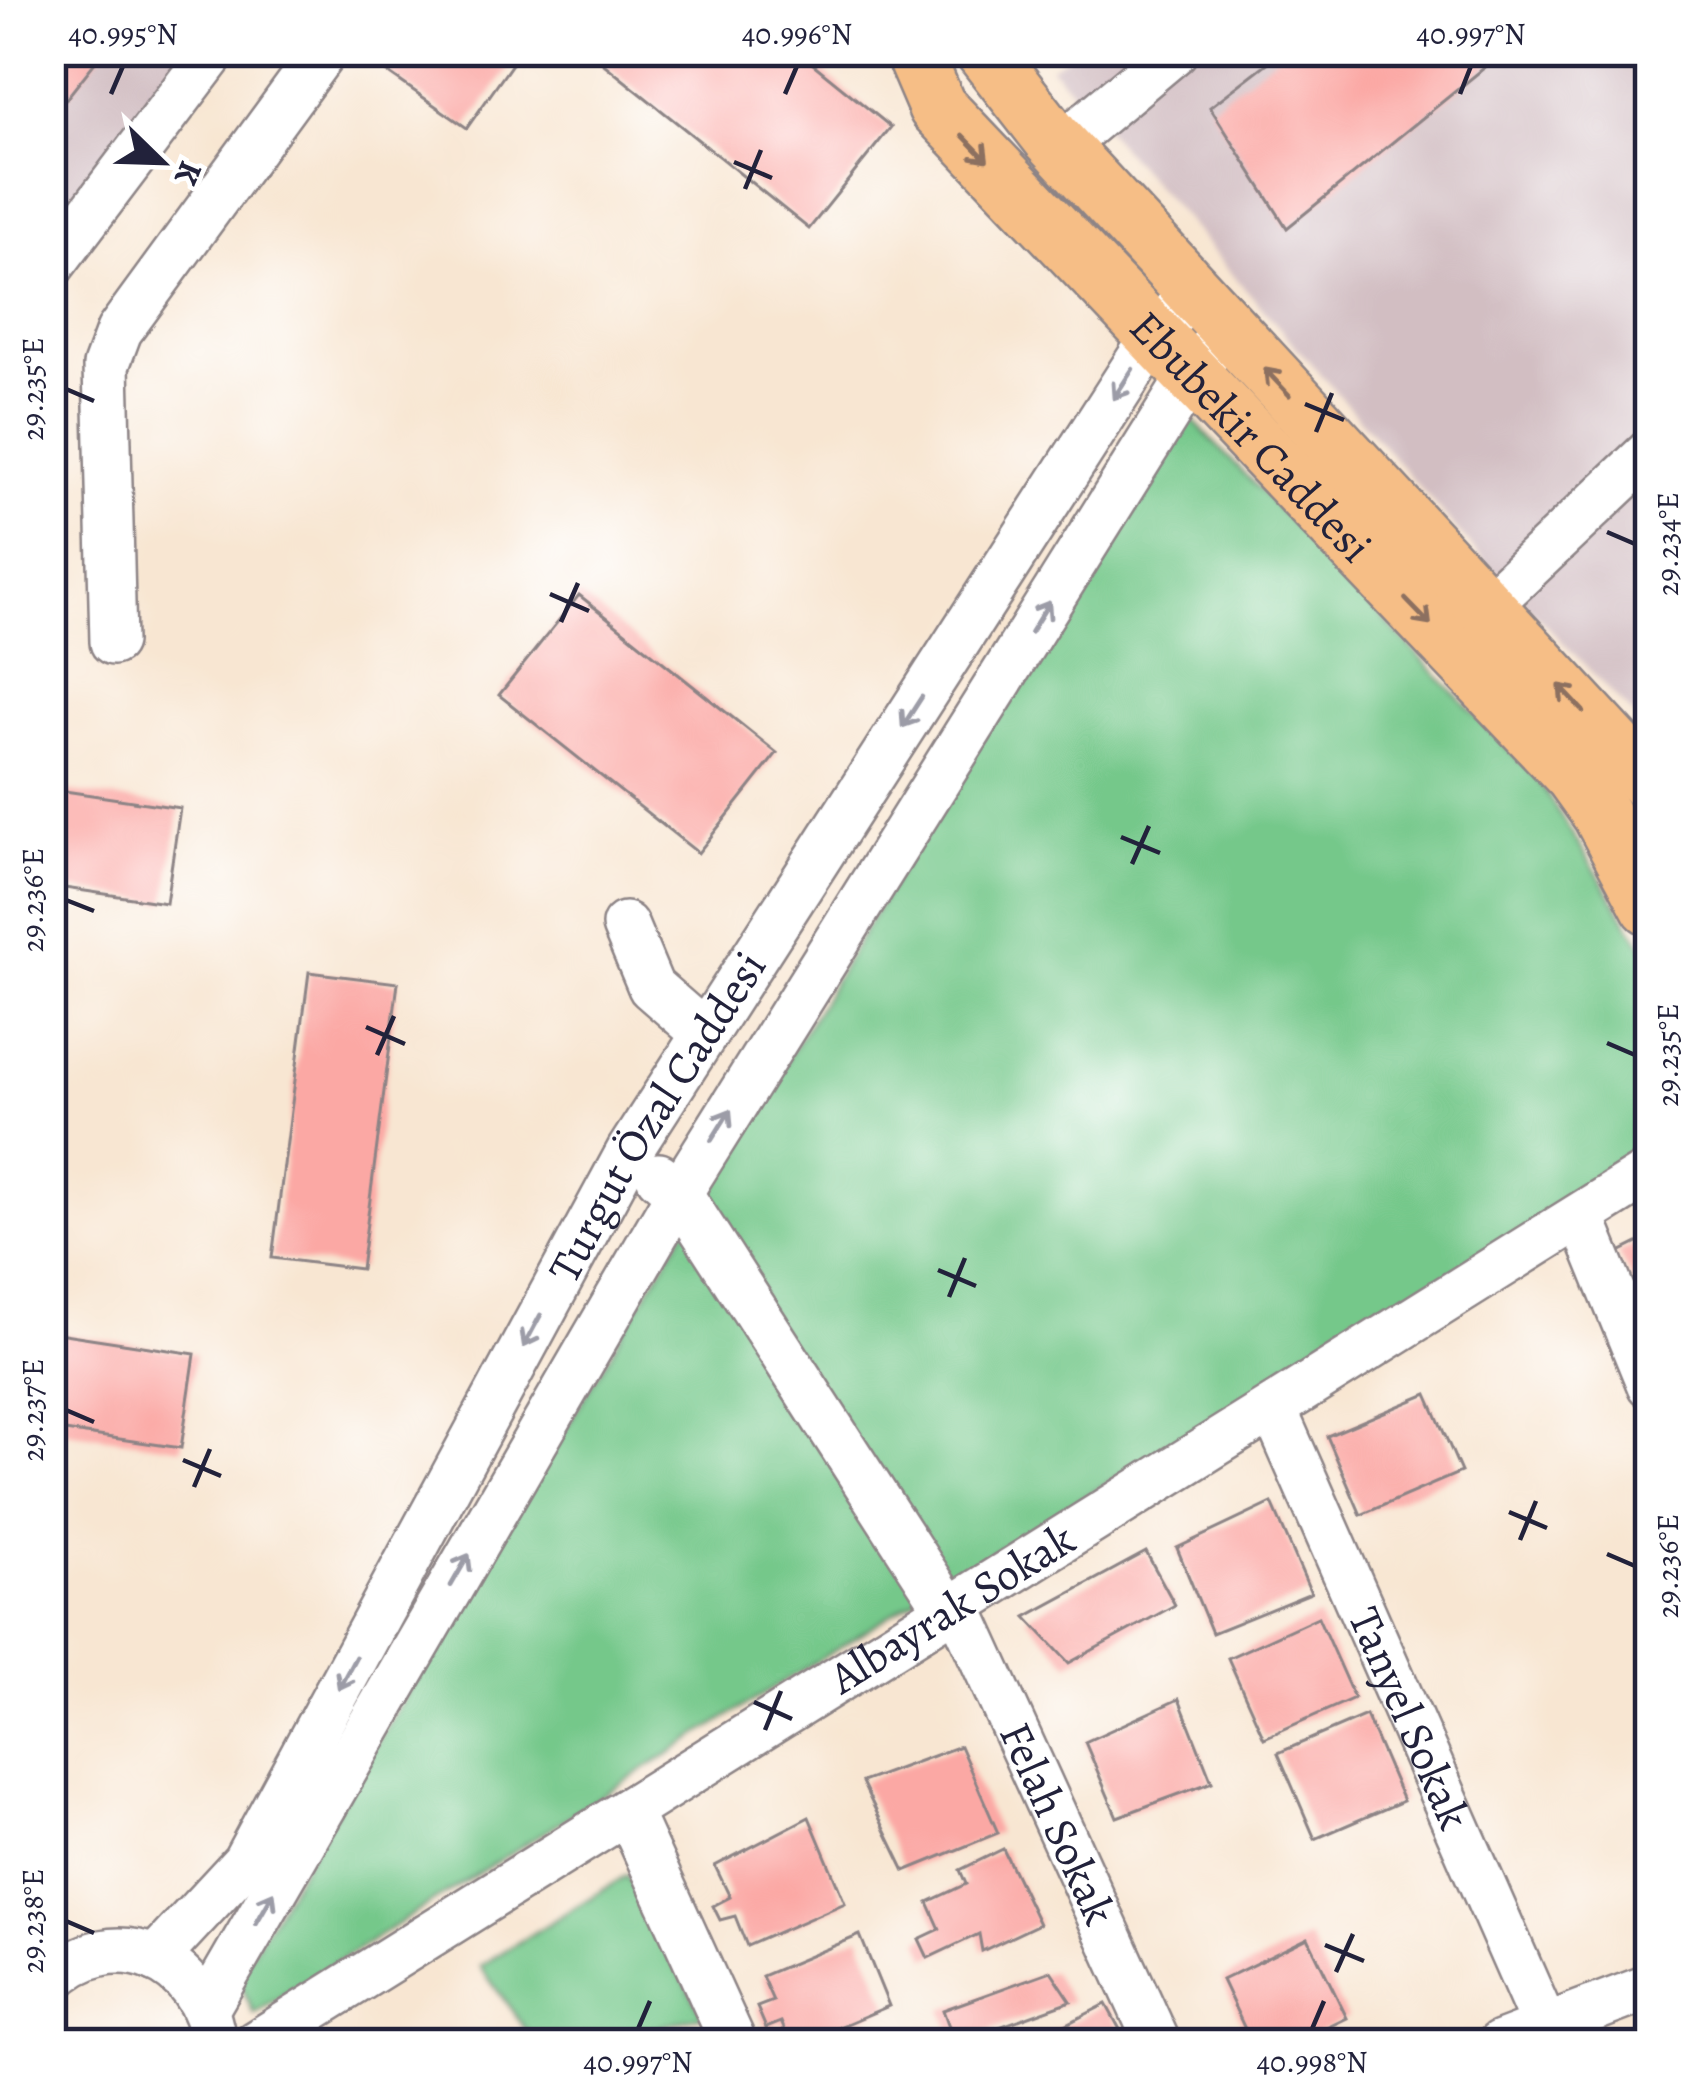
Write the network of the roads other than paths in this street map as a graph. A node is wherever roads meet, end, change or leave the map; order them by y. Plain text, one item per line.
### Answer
1 (214, 51) edge
2 (324, 51) edge
3 (913, 51) edge
4 (985, 51) edge
5 (1175, 51) edge
6 (1060, 147) junction
7 (51, 266) edge
8 (1210, 309) junction
9 (1173, 355) junction
10 (1650, 452) edge
11 (1486, 607) junction
12 (113, 642) dead end
13 (1650, 784) edge
14 (1601, 814) junction
15 (1650, 906) edge
16 (625, 925) dead end
17 (705, 1034) junction
18 (630, 1150) junction
19 (1650, 1172) edge
20 (679, 1193) junction
21 (1580, 1216) junction
22 (1650, 1385) edge
23 (1273, 1408) junction
24 (954, 1608) junction
25 (628, 1811) junction
26 (155, 1959) junction
27 (51, 1981) edge
28 (1650, 1987) edge
29 (210, 2026) edge
30 (1545, 2027) junction
31 (255, 2044) edge
32 (734, 2044) edge
33 (1158, 2044) edge
34 (1500, 2044) edge

1 - 7 street
2 - 12 street
3 -> 9 main road, Ebubekir Caddesi
4 - 6 main road, Ebubekir Caddesi
5 - 6 street
6 - 8 main road, Ebubekir Caddesi
8 - 9 street, Turgut Özal Caddesi
11 -> 8 main road, Ebubekir Caddesi
9 -> 14 main road, Ebubekir Caddesi
9 -> 17 street, Turgut Özal Caddesi
20 -> 9 street, Turgut Özal Caddesi
10 - 11 street
13 -> 11 main road, Ebubekir Caddesi
13 - 14 street, Ebubekir Caddesi
14 - 15 main road, Ebubekir Caddesi
16 - 17 street
17 - 18 street, Turgut Özal Caddesi
18 - 20 street, Felah Sokak
18 -> 26 street, Turgut Özal Caddesi
19 - 21 street, Albayrak Sokak
20 - 24 street, Felah Sokak
29 -> 20 street, Turgut Özal Caddesi
21 - 22 street
21 - 23 street, Albayrak Sokak
23 - 24 street, Albayrak Sokak
23 - 30 street, Tanyel Sokak
24 - 25 street, Albayrak Sokak
24 - 33 street, Felah Sokak
25 - 31 street, Albayrak Sokak
25 - 32 street
26 - 27 street
26 - 29 street
28 - 30 street
30 - 34 street

